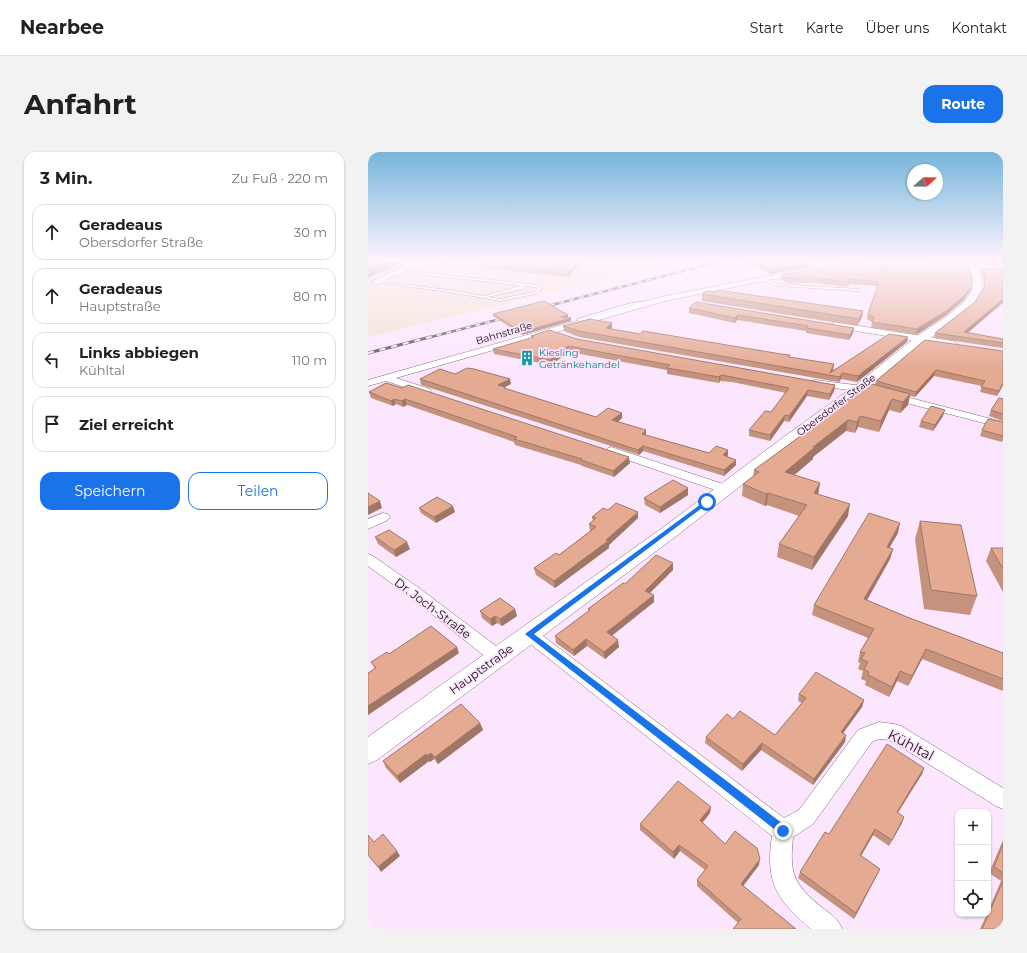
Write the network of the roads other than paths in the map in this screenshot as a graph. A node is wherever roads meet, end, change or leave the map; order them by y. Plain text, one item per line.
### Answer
1 (489, 298) edge
2 (513, 298) edge
3 (668, 298) edge
4 (684, 298) edge
5 (972, 298) edge
6 (492, 299) joint
7 (696, 303) edge
8 (829, 324) edge
9 (549, 331) junction
10 (565, 337) edge
11 (921, 339) junction
12 (966, 347) edge
13 (386, 378) junction
14 (809, 381) edge
15 (368, 383) edge
16 (860, 388) junction
17 (437, 395) edge
18 (1003, 425) edge
19 (599, 448) edge
20 (725, 489) junction
21 (383, 517) dead end
22 (368, 525) edge
23 (672, 530) joint
24 (368, 559) edge
25 (529, 634) junction
26 (498, 657) junction
27 (368, 752) edge
28 (1003, 800) edge
29 (783, 831) junction
30 (830, 929) edge

1 - 6 lane
2 - 6 lane
3 - 9 street, Bahnstraße
4 - 7 street
5 - 11 main road, Obersdorfer Straße
8 - 11 street
9 - 10 street
9 - 13 street, Bahnstraße
11 - 12 street
11 - 16 main road, Obersdorfer Straße
13 - 15 street, Bahnstraße
13 - 17 street
14 - 16 street
16 - 18 street
16 - 20 main road, Obersdorfer Straße
19 - 20 street
20 - 23 main road, Obersdorfer Straße
21 - 22 street
23 - 25 main road, Hauptstraße
24 - 26 street, Dr. Joch-Straße
25 - 26 main road, Hauptstraße
25 - 29 street
26 - 27 main road, Hauptstraße
28 - 29 street, Kühltal
29 - 30 street

